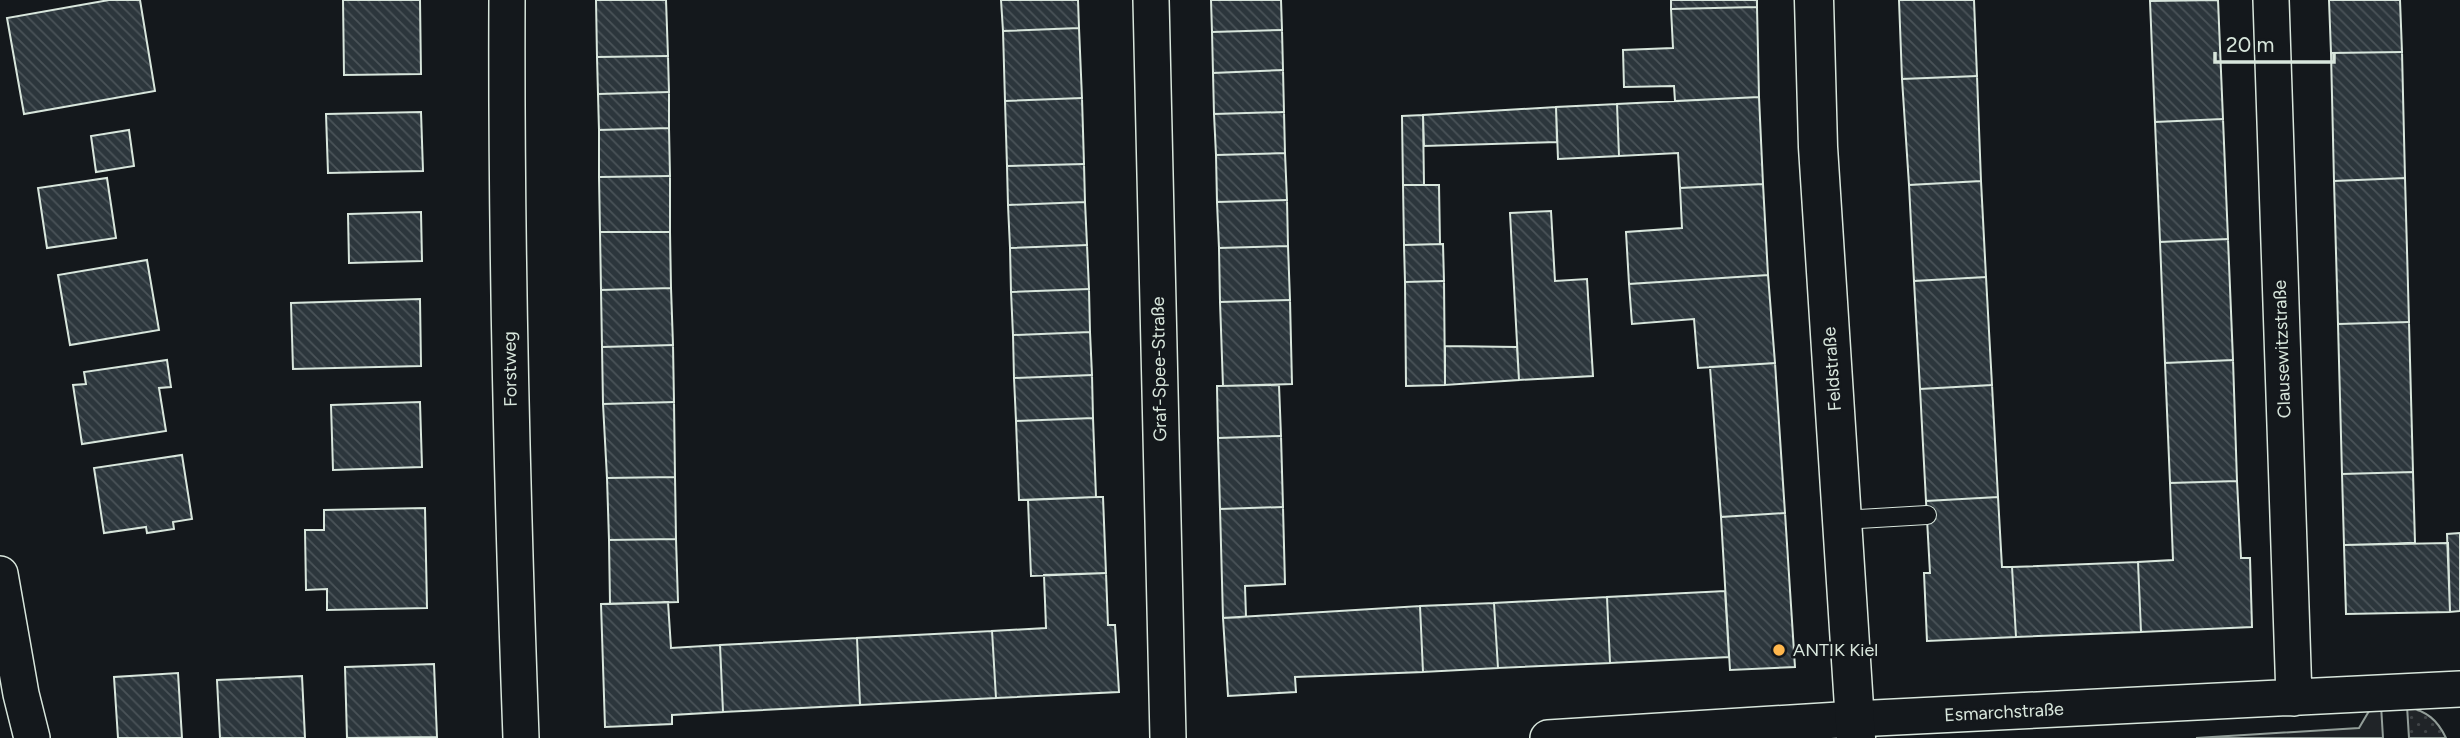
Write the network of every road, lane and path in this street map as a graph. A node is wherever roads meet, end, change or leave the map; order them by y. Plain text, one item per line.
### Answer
1 (508, 0) edge
2 (1151, 0) edge
3 (1814, 0) edge
4 (2271, 0) edge
5 (1927, 515) dead end
6 (1842, 520) junction
7 (0, 575) edge
8 (2460, 689) edge
9 (2294, 698) junction
10 (1856, 729) edge
11 (32, 738) edge
12 (521, 738) edge
13 (1168, 738) edge
14 (1548, 738) edge

1 - 12 street, Forstweg
2 - 13 street, Graf-Spee-Straße
3 - 6 street, Feldstraße
4 - 9 street, Clausewitzstraße
5 - 6 lane
6 - 10 street, Feldstraße
7 - 11 street
8 - 9 street, Esmarchstraße
9 - 10 street, Esmarchstraße
10 - 14 street, Esmarchstraße

